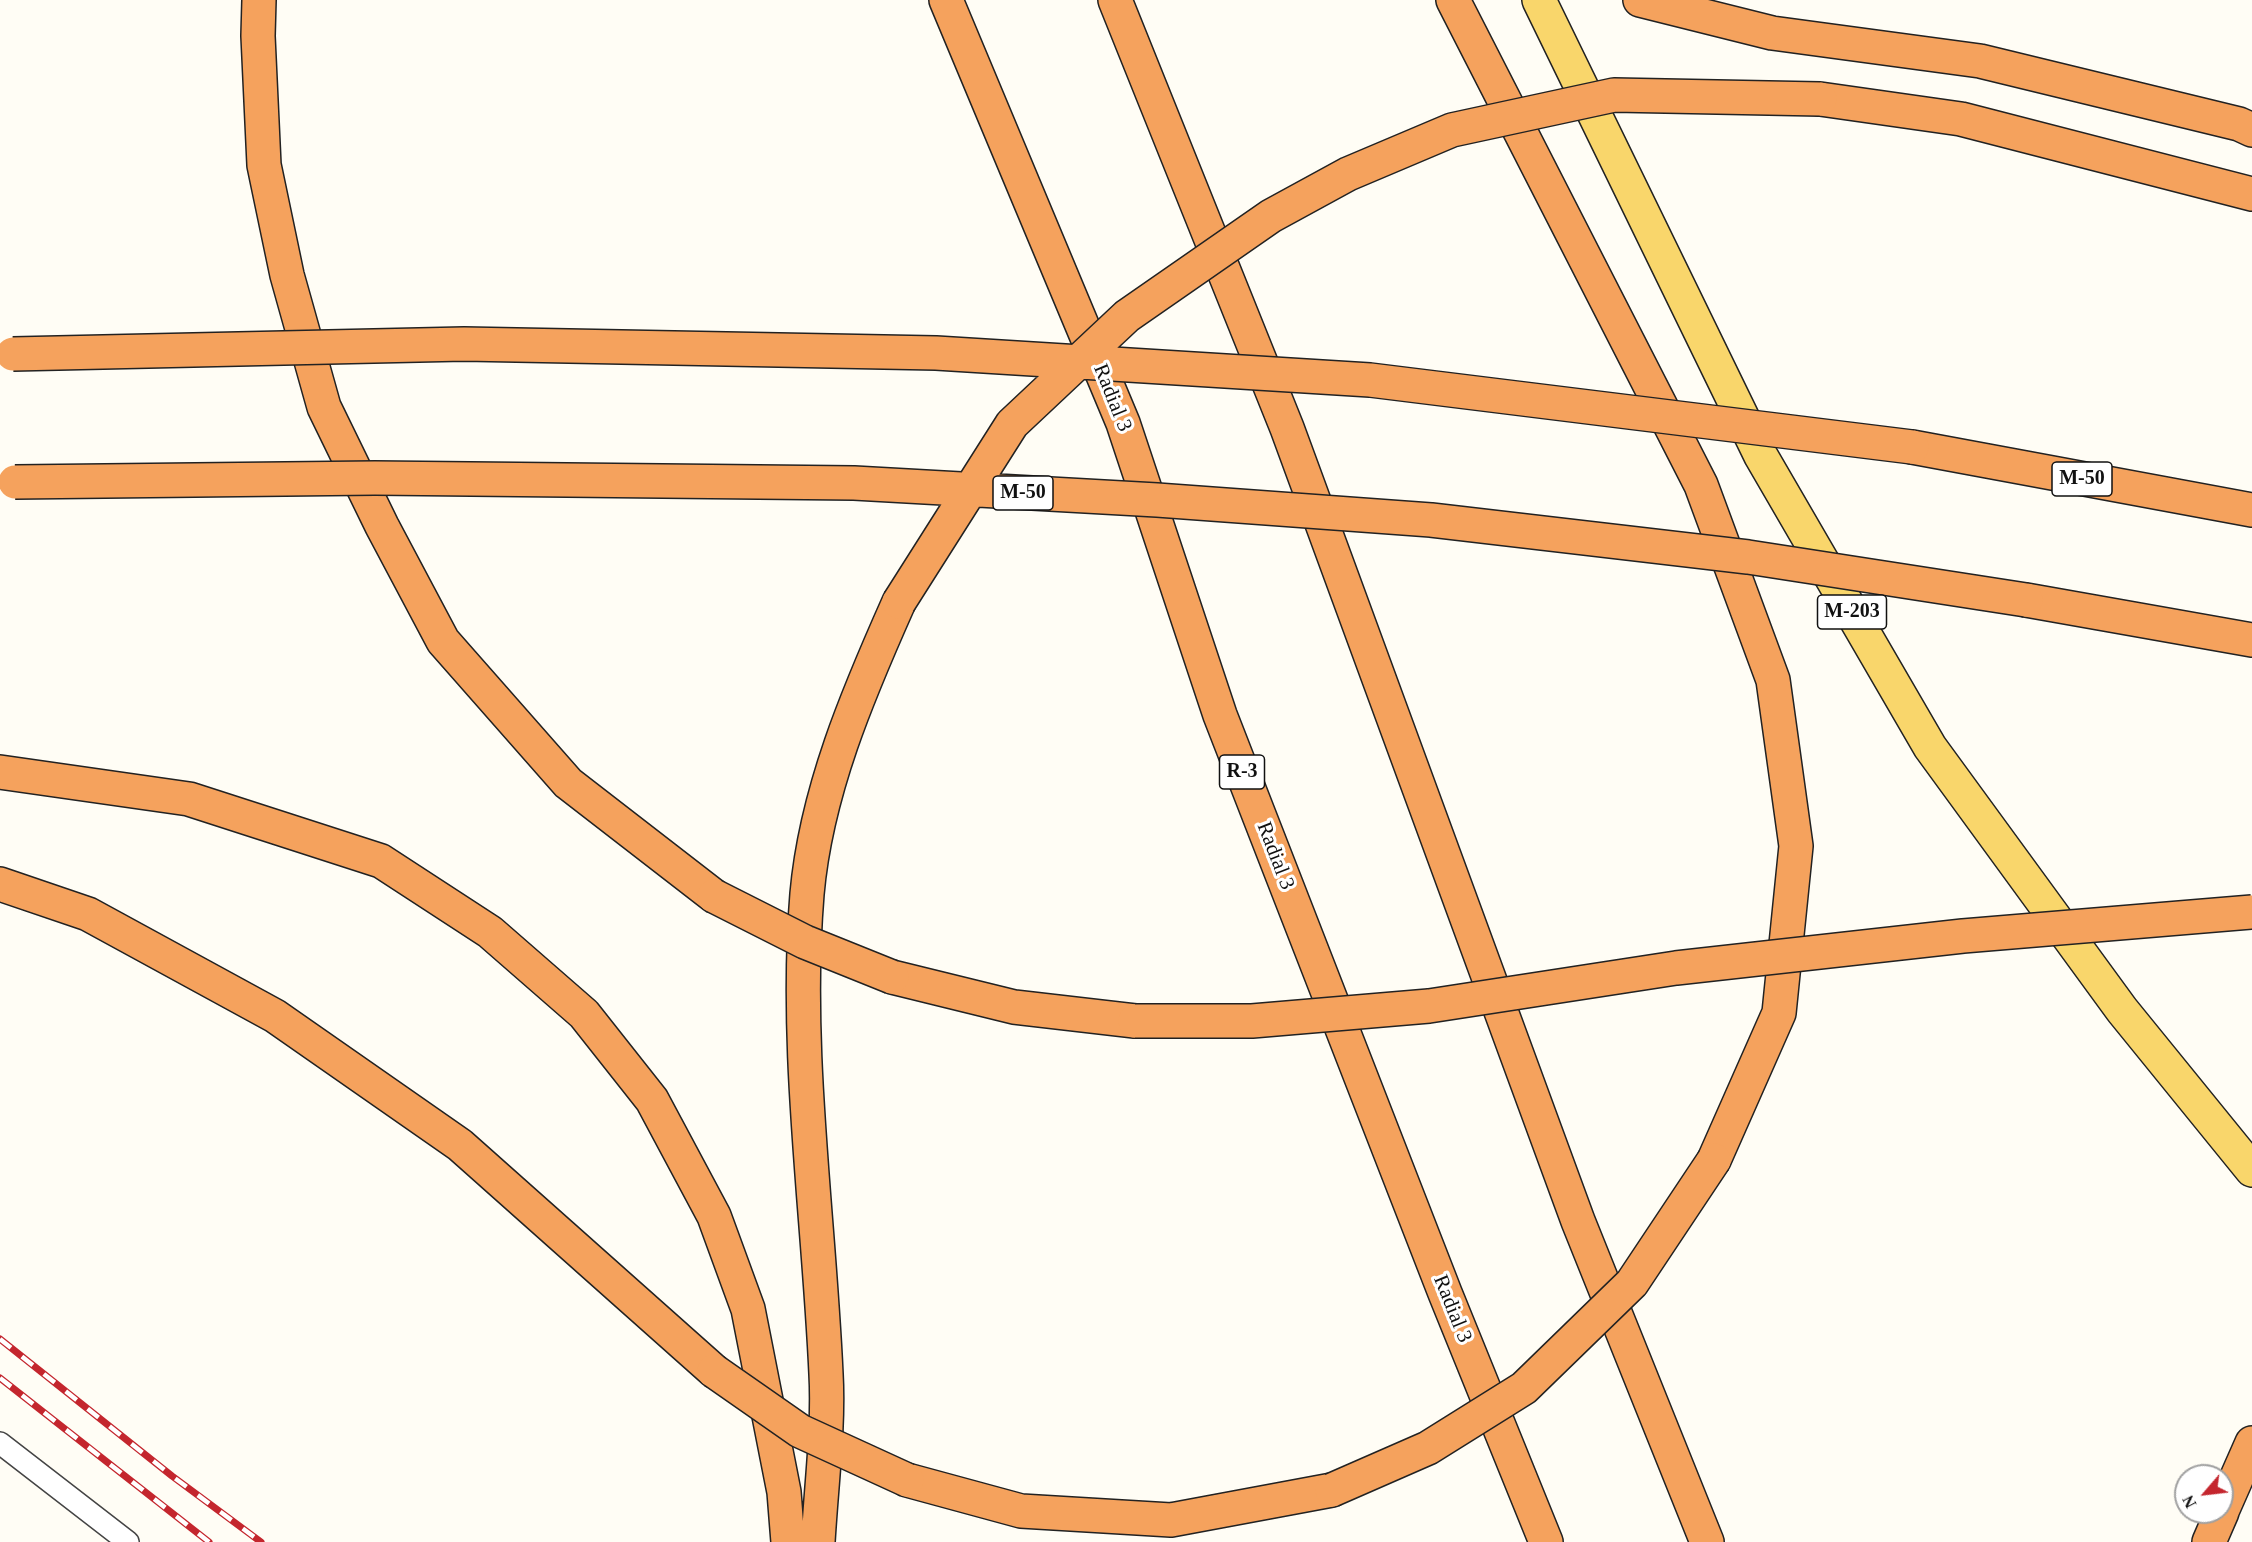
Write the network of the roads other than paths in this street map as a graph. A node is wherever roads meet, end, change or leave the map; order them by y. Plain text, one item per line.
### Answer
1 (259, 0) edge
2 (946, 0) edge
3 (1115, 0) edge
4 (1454, 0) edge
5 (1539, 0) edge
6 (1640, 0) edge
7 (2252, 130) edge
8 (2252, 194) edge
9 (6, 354) edge
10 (7, 483) edge
11 (2252, 510) edge
12 (2252, 640) edge
13 (0, 772) edge
14 (0, 884) edge
15 (2252, 912) edge
16 (2252, 1170) edge
17 (0, 1443) edge
18 (2252, 1443) edge
19 (2234, 1484) edge
20 (2217, 1524) edge
21 (128, 1542) edge
22 (788, 1542) edge
23 (818, 1542) edge
24 (1546, 1542) edge
25 (1707, 1542) edge
26 (2209, 1542) edge

1 - 15 highway, bridge
2 - 24 highway, Radial 3 / R-3
3 - 25 highway
4 - 14 highway, bridge
5 - 16 main road, M-203
6 - 7 highway
8 - 23 highway, bridge
9 - 11 highway, M-50, bridge
10 - 12 highway, M-50, bridge
13 - 22 highway
17 - 21 lane
18 - 19 highway
20 - 26 highway

